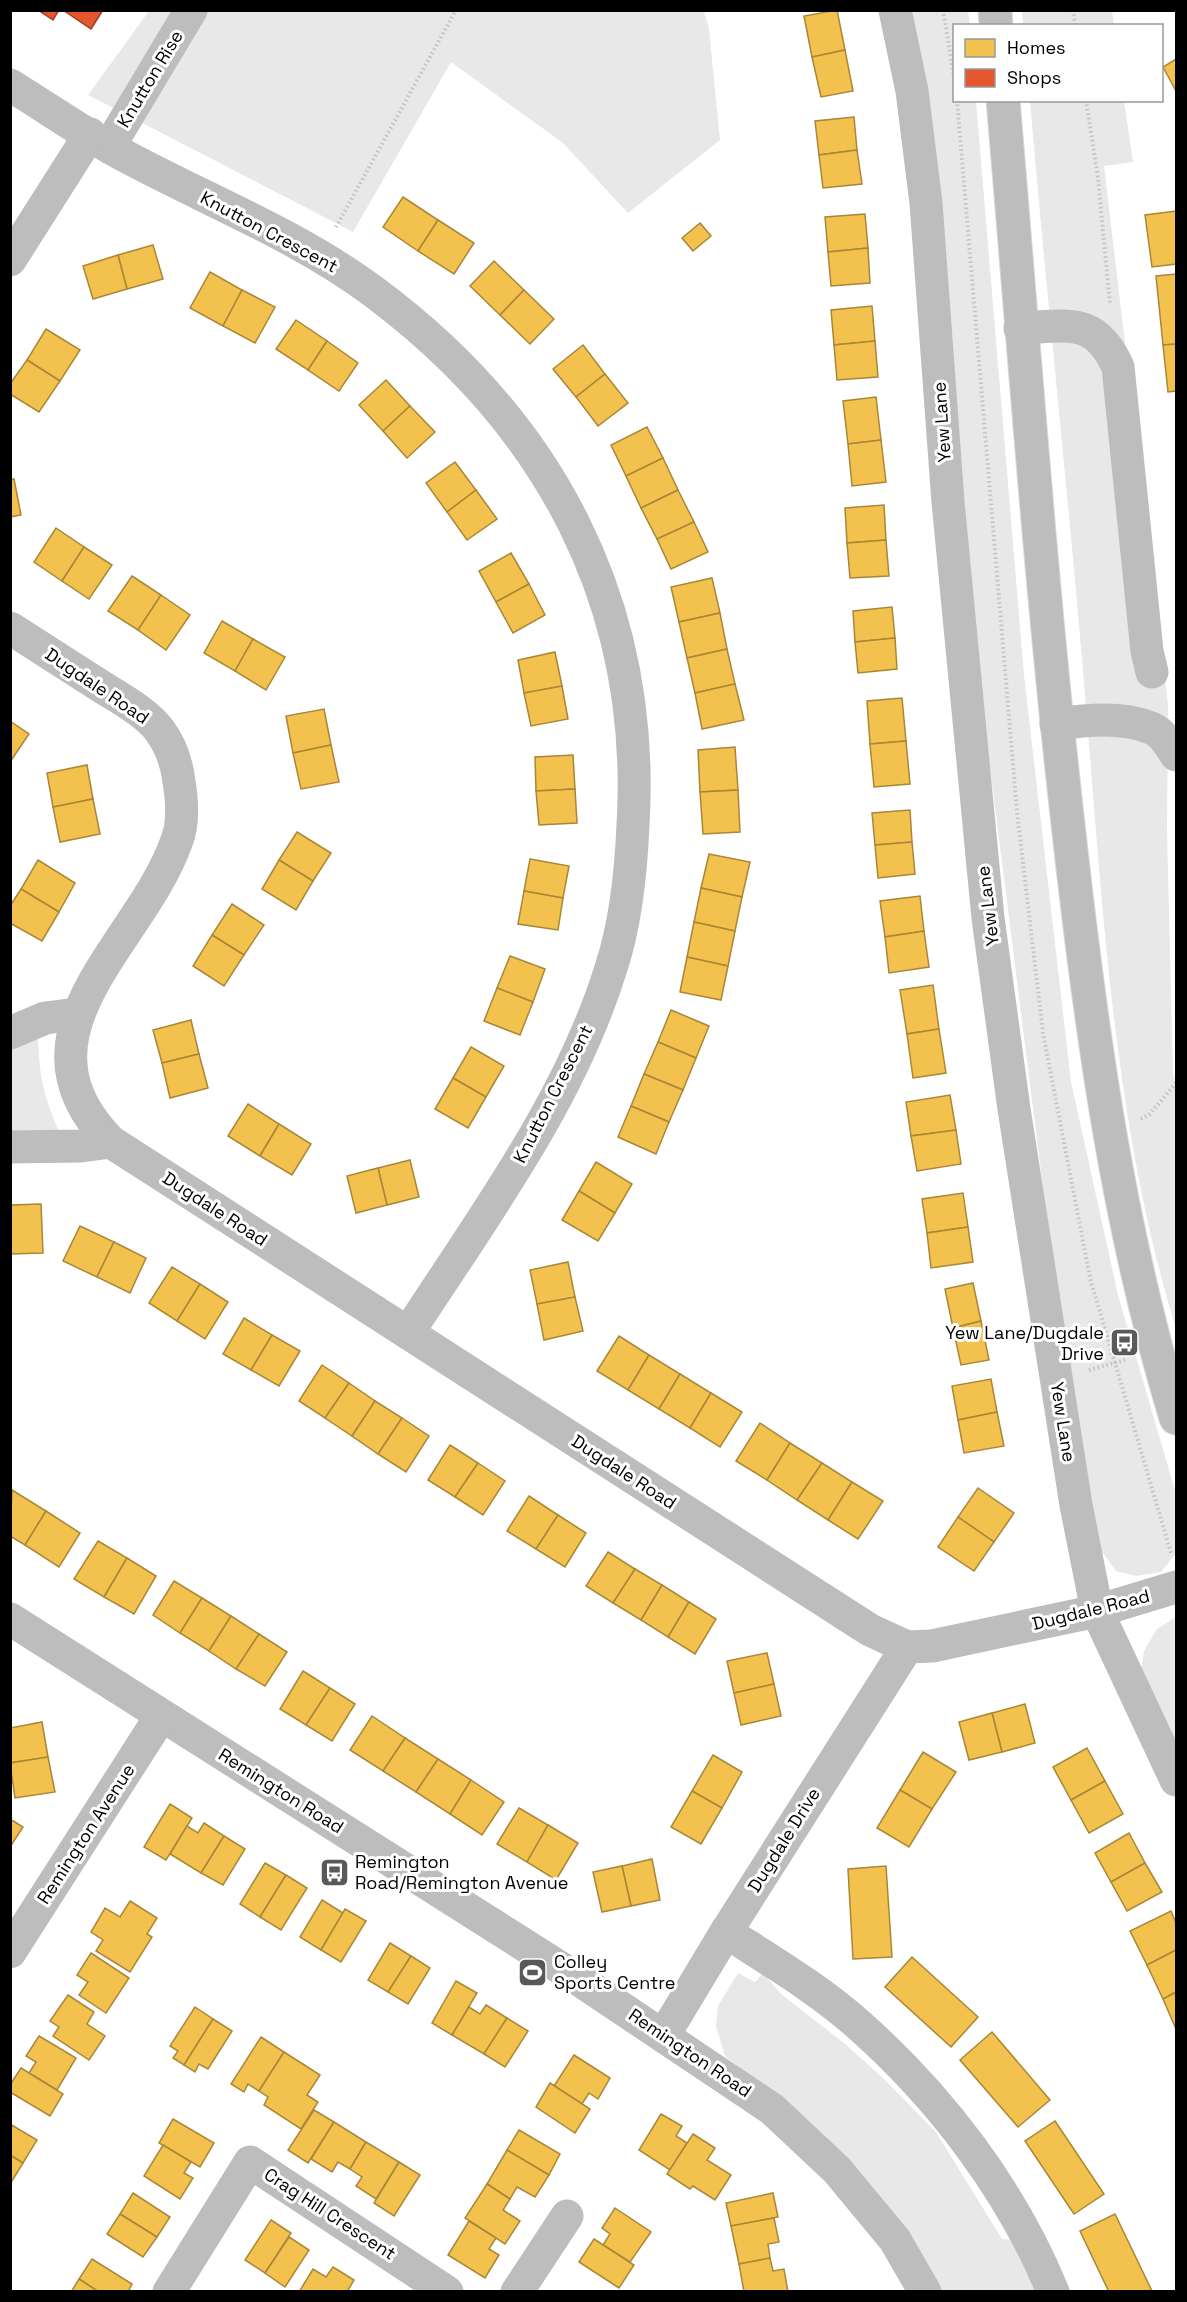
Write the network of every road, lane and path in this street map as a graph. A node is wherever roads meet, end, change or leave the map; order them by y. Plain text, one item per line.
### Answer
1 (190, 10) edge
2 (456, 10) edge
3 (895, 10) edge
4 (943, 10) edge
5 (953, 70) edge
6 (10, 85) edge
7 (1003, 102) edge
8 (1086, 102) edge
9 (100, 141) junction
10 (1011, 200) junction
11 (926, 203) junction
12 (320, 255) junction
13 (10, 261) edge
14 (1020, 328) junction
15 (1101, 339) junction
16 (10, 628) edge
17 (1152, 672) dead end
18 (1056, 724) junction
19 (1176, 755) edge
20 (77, 1014) junction
21 (10, 1033) edge
22 (111, 1142) junction
23 (10, 1147) edge
24 (408, 1333) junction
25 (1157, 1347) junction
26 (1056, 1377) junction
27 (1176, 1418) edge
28 (1176, 1587) edge
29 (1097, 1611) junction
30 (10, 1619) edge
31 (907, 1647) junction
32 (161, 1716) junction
33 (1176, 1780) edge
34 (726, 1932) junction
35 (10, 1952) edge
36 (664, 2035) junction
37 (567, 2216) dead end
38 (168, 2292) edge
39 (447, 2292) edge
40 (518, 2292) edge
41 (925, 2292) edge
42 (1053, 2292) edge

1 - 9 street, Knutton Rise
2 - 12 path
3 - 11 street, Yew Lane
4 - 5 path
6 - 9 street, Knutton Crescent
7 - 10 street
8 - 15 path
9 - 12 street, Knutton Crescent
9 - 13 street, Knutton Rise
10 - 11 path
10 - 14 street
11 - 26 street, Yew Lane
12 - 24 street, Knutton Crescent
14 - 15 street
14 - 18 street
15 - 17 street
16 - 20 street, Dugdale Road
18 - 19 street
18 - 25 street
20 - 21 street
20 - 22 street, Dugdale Road
22 - 23 street
22 - 24 street, Dugdale Road
24 - 31 street, Dugdale Road
25 - 26 path
25 - 27 street
26 - 29 street, Yew Lane
28 - 29 street, Dugdale Road
29 - 31 street, Dugdale Road
29 - 33 street, Yew Lane
30 - 32 street, Remington Road
31 - 34 street, Dugdale Drive
32 - 35 street, Remington Avenue
32 - 36 street, Remington Road
34 - 36 street, Dugdale Drive
34 - 42 street
36 - 41 street, Remington Road
37 - 40 street
38 - 39 street, Crag Hill Crescent

